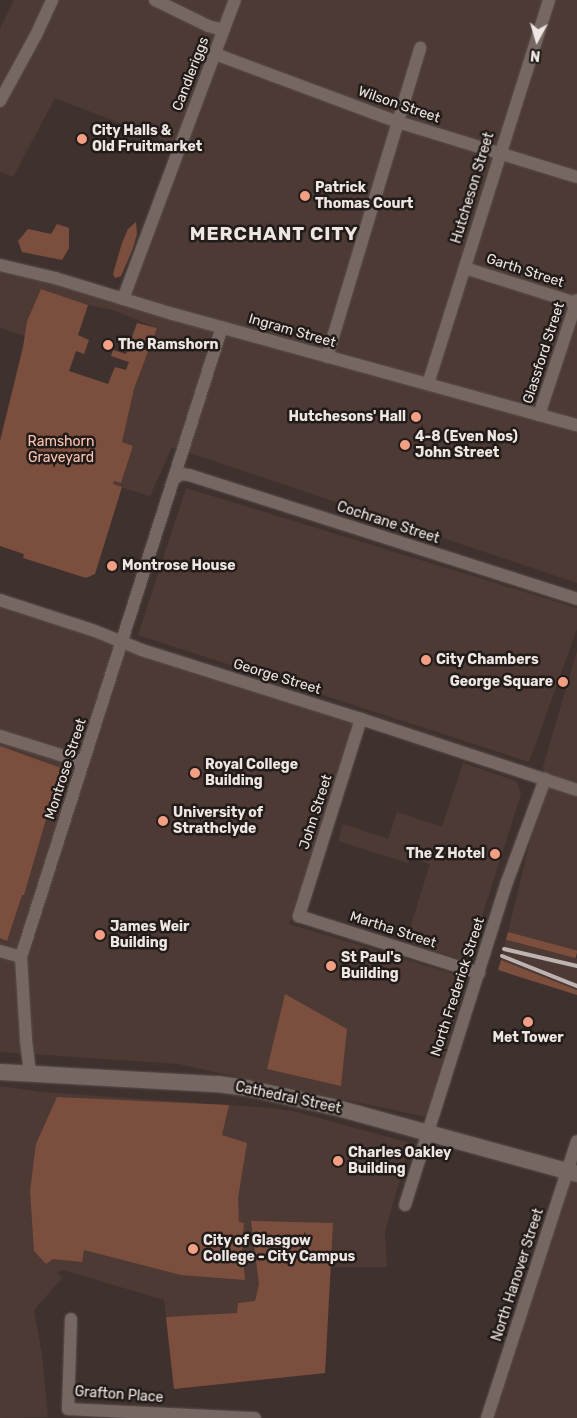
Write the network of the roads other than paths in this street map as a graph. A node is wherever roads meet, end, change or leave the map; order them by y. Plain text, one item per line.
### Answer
1 (52, 0) edge
2 (155, 0) edge
3 (235, 0) edge
4 (549, 0) edge
5 (224, 30) junction
6 (420, 48) dead end
7 (214, 54) junction
8 (0, 101) edge
9 (398, 122) junction
10 (500, 152) junction
11 (577, 177) edge
12 (0, 265) edge
13 (464, 268) junction
14 (123, 299) junction
15 (576, 302) edge
16 (222, 327) junction
17 (327, 357) junction
18 (428, 384) junction
19 (540, 415) junction
20 (577, 425) edge
21 (184, 447) junction
22 (189, 475) junction
23 (174, 479) junction
24 (577, 599) edge
25 (0, 600) edge
26 (121, 642) junction
27 (361, 718) junction
28 (0, 736) edge
29 (83, 762) junction
30 (545, 780) junction
31 (577, 790) edge
32 (299, 916) joint
33 (0, 951) edge
34 (22, 957) junction
35 (478, 973) junction
36 (0, 1072) edge
37 (30, 1073) junction
38 (428, 1133) junction
39 (577, 1141) edge
40 (572, 1172) edge
41 (404, 1205) dead end
42 (70, 1319) dead end
43 (255, 1418) edge
44 (487, 1418) edge

1 - 8 street
2 - 5 street
3 - 5 street, Candleriggs
4 - 10 street, Hutcheson Street
5 - 7 street, Candleriggs
6 - 9 street
7 - 9 street, Wilson Street
7 - 14 street, Candleriggs
9 - 10 street, Wilson Street
9 - 17 street
10 - 11 street, Wilson Street
10 - 13 street, Hutcheson Street
12 - 14 street, Ingram Street
13 - 15 street, Garth Street
13 - 18 street, Hutcheson Street
14 - 16 street, Ingram Street
15 - 19 street, Glassford Street
16 - 17 street, Ingram Street
16 - 21 street, Montrose Street
17 - 18 street, Ingram Street
18 - 19 street, Ingram Street
19 - 20 street, Ingram Street
21 - 22 street, Montrose Street
21 - 23 street, Montrose Street
22 - 23 street
22 - 24 street, Cochrane Street
23 - 26 street, Montrose Street
25 - 26 street, George Street
26 - 27 street, George Street
26 - 29 street, Montrose Street
27 - 30 street, George Street
27 - 32 street, John Street
28 - 29 street
29 - 34 street, Montrose Street
30 - 31 street
30 - 35 street, North Frederick Street
32 - 35 street, Martha Street
33 - 34 street
34 - 37 street, Montrose Street
35 - 38 street, North Frederick Street
36 - 37 street, Cathedral Street
37 - 38 street, Cathedral Street
38 - 40 street, Cathedral Street
38 - 41 street, North Frederick Street
39 - 40 street, North Hanover Street
40 - 44 street, North Hanover Street
42 - 43 street, Grafton Place

